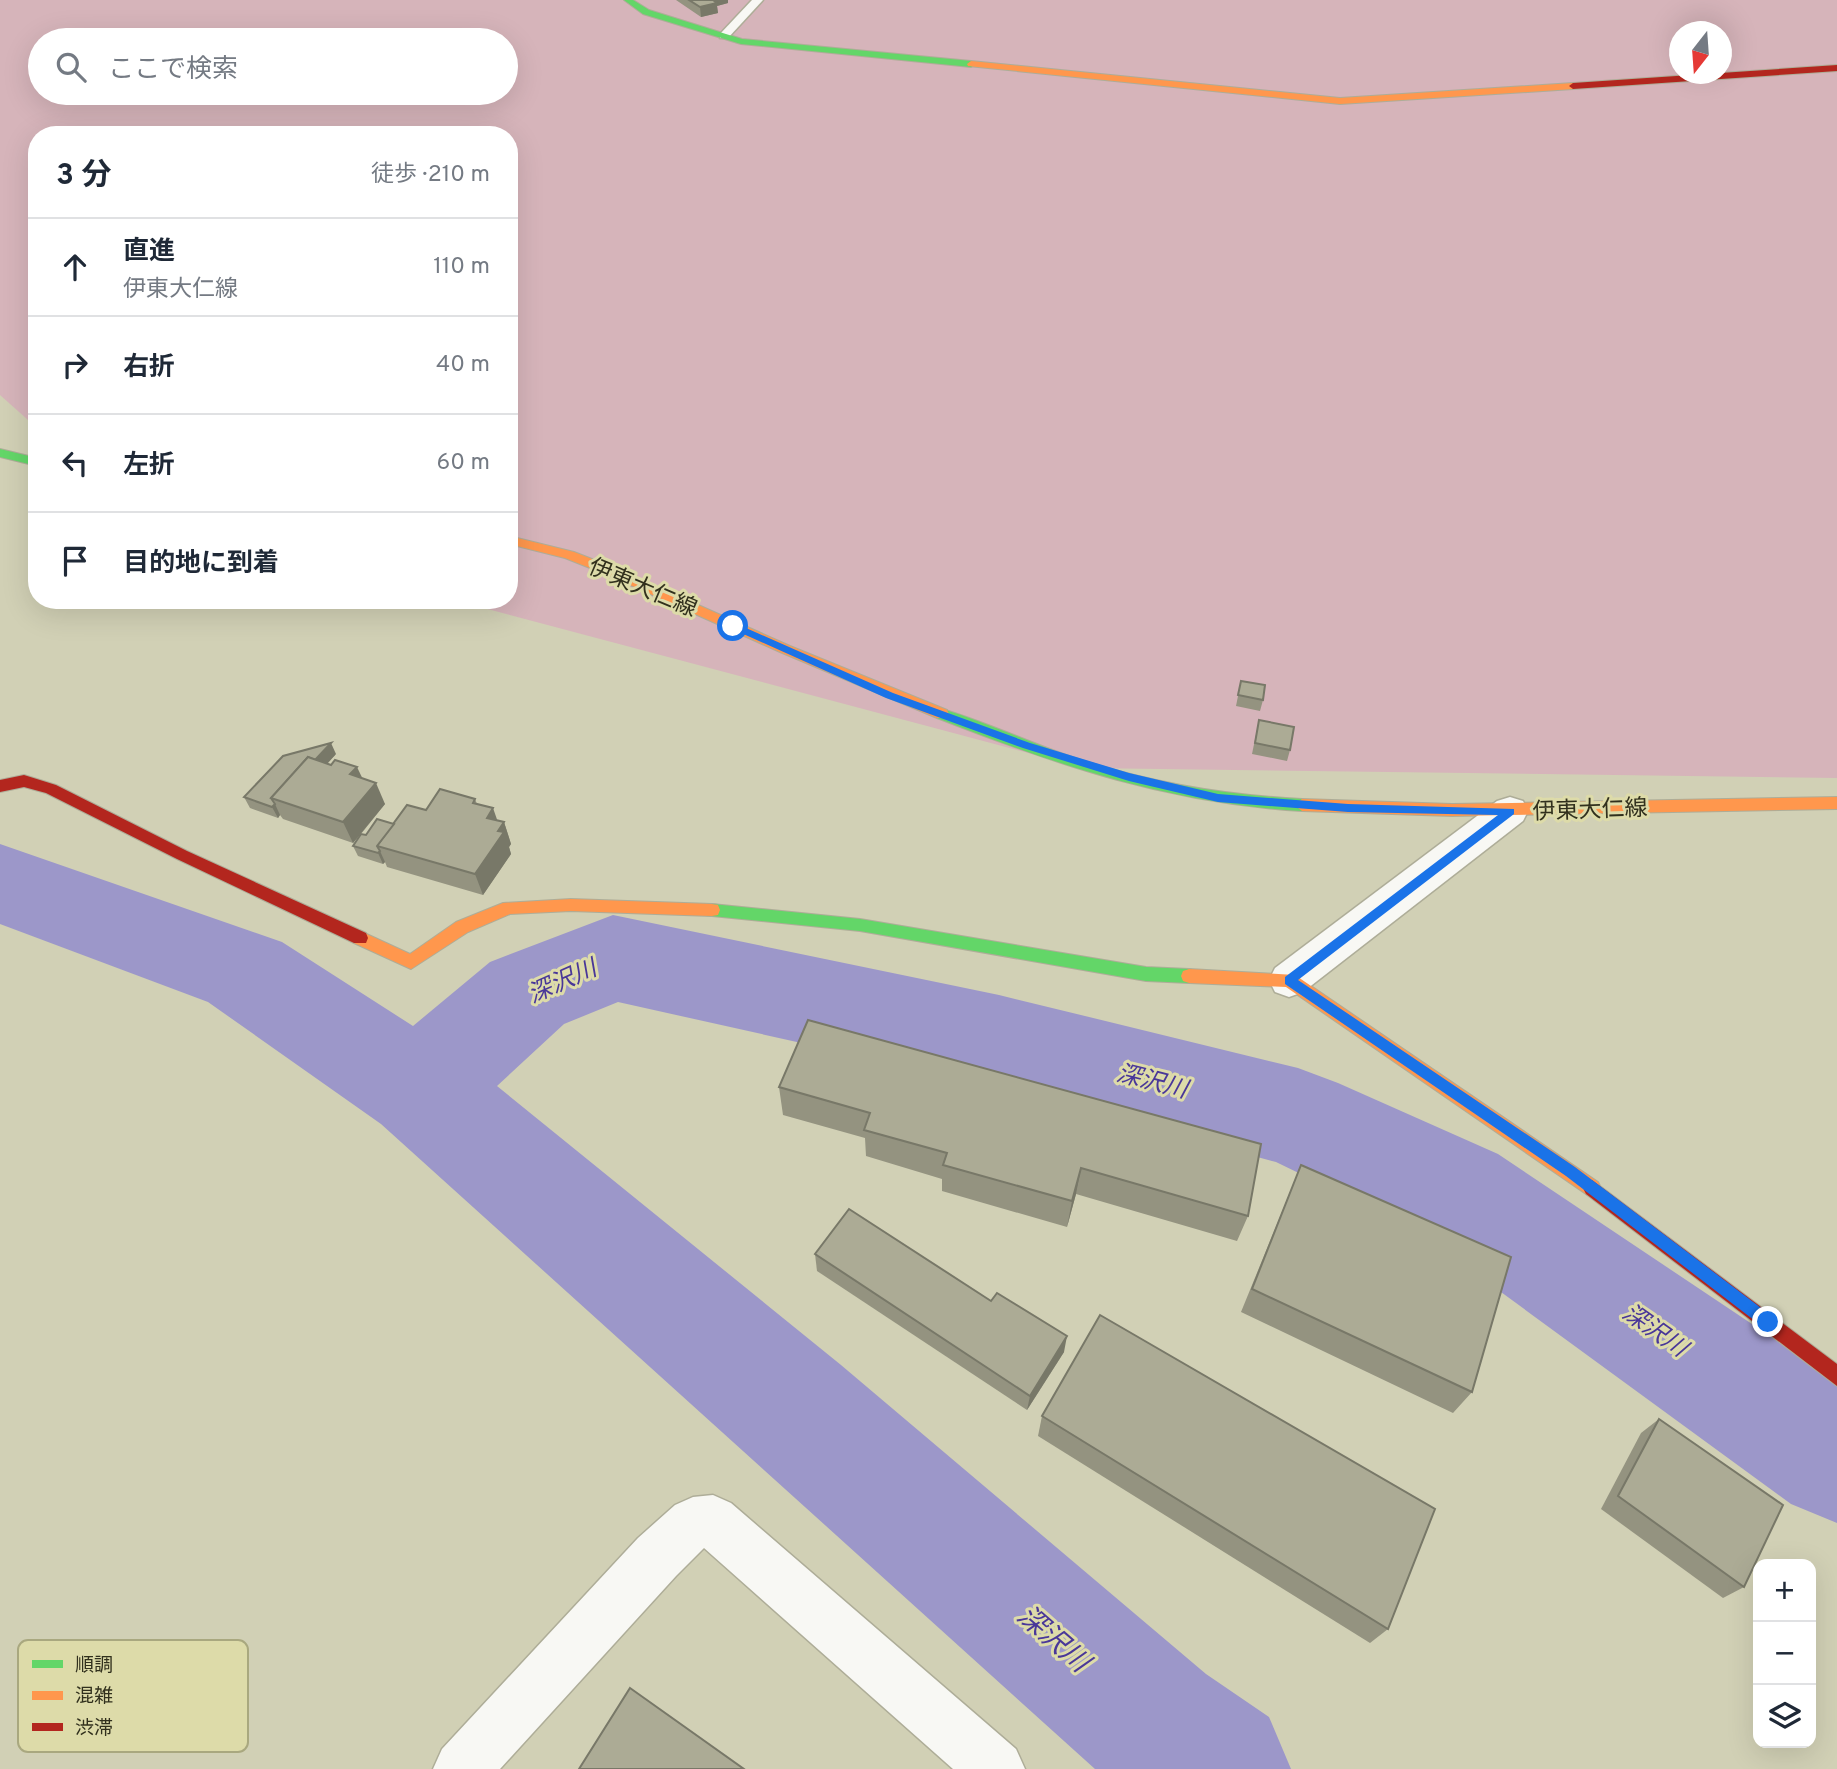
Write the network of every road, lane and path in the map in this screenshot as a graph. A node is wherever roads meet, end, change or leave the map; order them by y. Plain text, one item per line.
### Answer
1 (628, 0) edge
2 (758, 0) edge
3 (724, 36) junction
4 (1837, 68) edge
5 (0, 453) edge
6 (28, 460) edge
7 (518, 542) edge
8 (0, 786) edge
9 (1837, 803) edge
10 (1510, 811) junction
11 (1289, 981) junction
12 (1837, 1376) edge
13 (462, 1769) edge
14 (996, 1769) edge

1 - 3 street
2 - 3 lane
3 - 4 street
5 - 6 street
7 - 10 street, 伊東大仁線
8 - 11 street
9 - 10 street, 伊東大仁線
10 - 11 street
11 - 12 street
13 - 14 street

